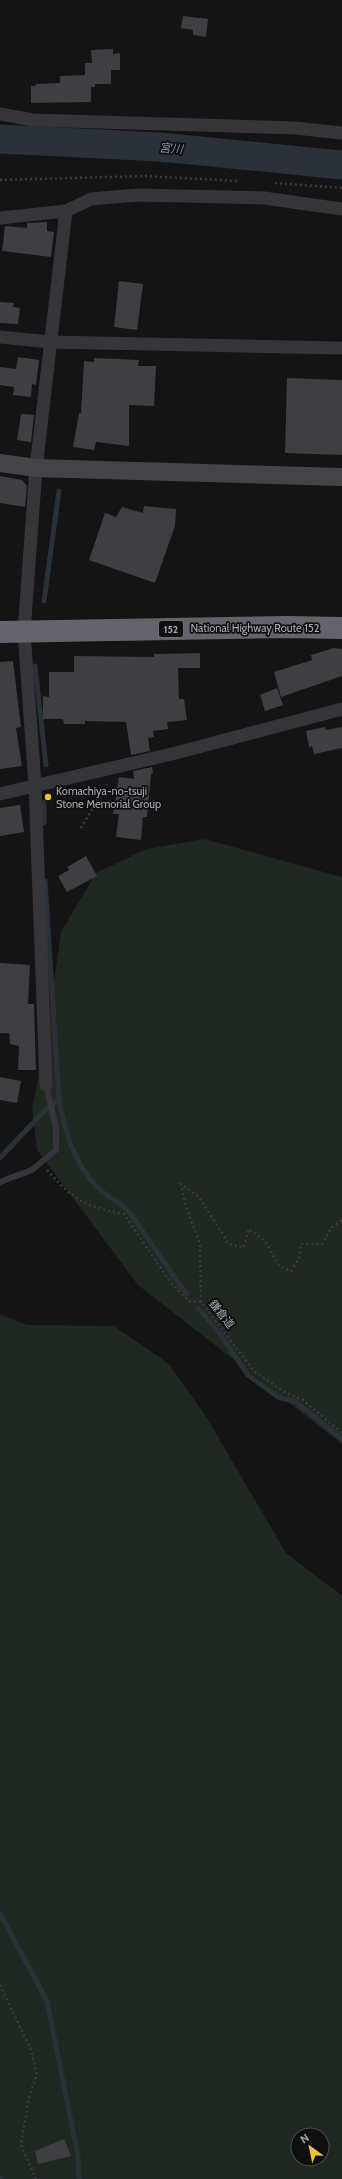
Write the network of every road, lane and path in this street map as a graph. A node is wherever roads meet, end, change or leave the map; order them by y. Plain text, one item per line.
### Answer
1 (0, 114) edge
2 (342, 134) edge
3 (342, 209) edge
4 (66, 211) junction
5 (0, 218) edge
6 (0, 337) edge
7 (50, 342) junction
8 (342, 348) edge
9 (0, 463) edge
10 (36, 468) junction
11 (342, 478) edge
12 (342, 628) edge
13 (0, 632) edge
14 (24, 632) junction
15 (342, 709) edge
16 (118, 766) junction
17 (35, 785) junction
18 (0, 794) edge
19 (81, 828) dead end
20 (47, 1090) joint
21 (42, 1163) junction
22 (0, 1182) edge
23 (342, 1220) edge
24 (201, 1302) junction
25 (342, 1433) edge
26 (0, 1985) edge
27 (36, 2179) edge

1 - 2 street
3 - 4 street
4 - 5 street
4 - 7 street
6 - 7 street
7 - 8 street
7 - 10 street
9 - 10 street
10 - 11 street
10 - 14 street
12 - 14 highway, National Highway Route 152 / 152
13 - 14 highway, National Highway Route 152 / 152
14 - 17 street
15 - 16 street
16 - 17 street
16 - 19 path
17 - 18 street
17 - 20 street
20 - 21 lane
21 - 22 lane
21 - 24 path, 鎌倉道
23 - 24 path
24 - 25 path, 鎌倉道
26 - 27 path

